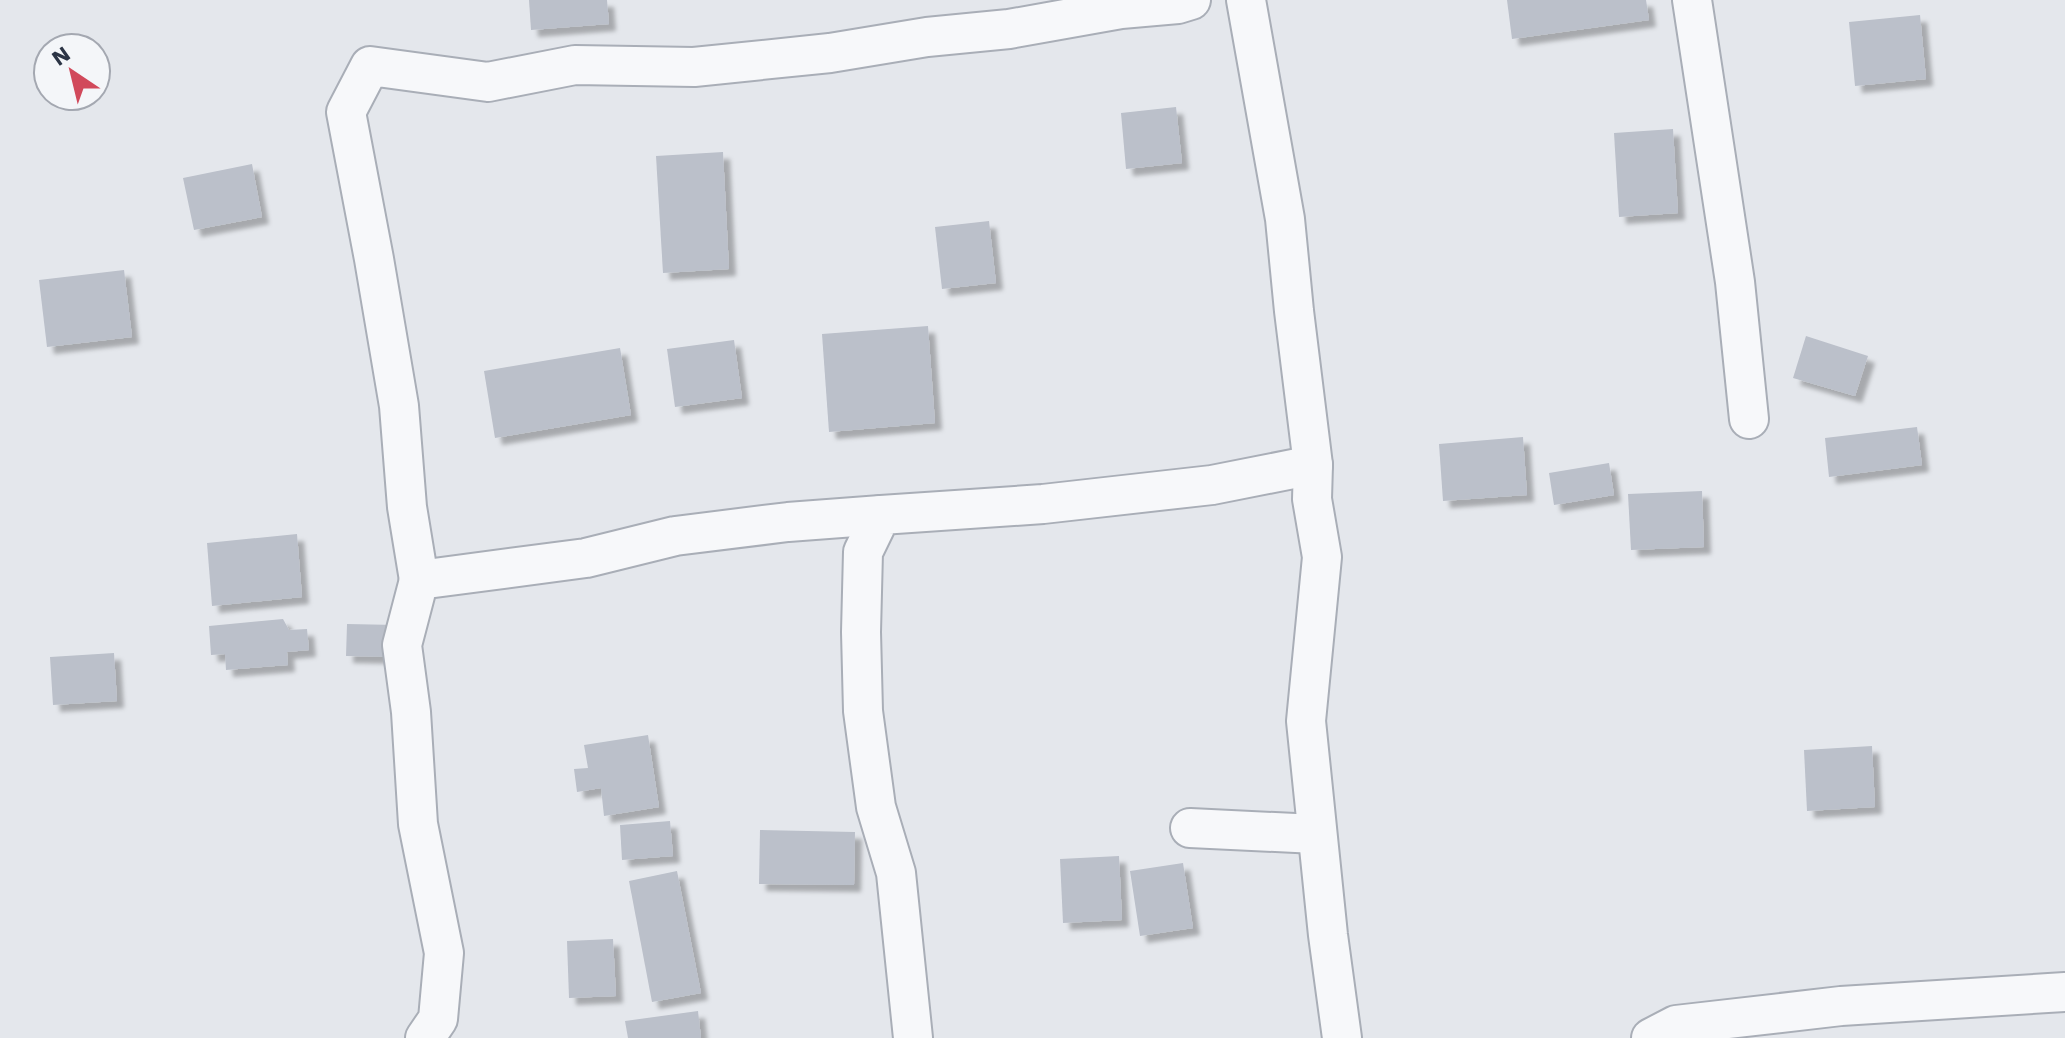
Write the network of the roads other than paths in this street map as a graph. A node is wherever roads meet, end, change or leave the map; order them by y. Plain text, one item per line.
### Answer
1 (1191, 0) edge
2 (1246, 0) edge
3 (1692, 0) edge
4 (1749, 419) dead end
5 (1313, 465) junction
6 (881, 515) junction
7 (419, 580) junction
8 (1190, 828) dead end
9 (1316, 834) junction
10 (2065, 992) edge
11 (425, 1038) edge
12 (913, 1038) edge
13 (1342, 1038) edge
14 (1651, 1038) edge

1 - 7 street
2 - 5 street
3 - 4 street
5 - 6 street
5 - 9 street
6 - 7 street
6 - 12 street
7 - 11 street
8 - 9 street
9 - 13 street
10 - 14 street

